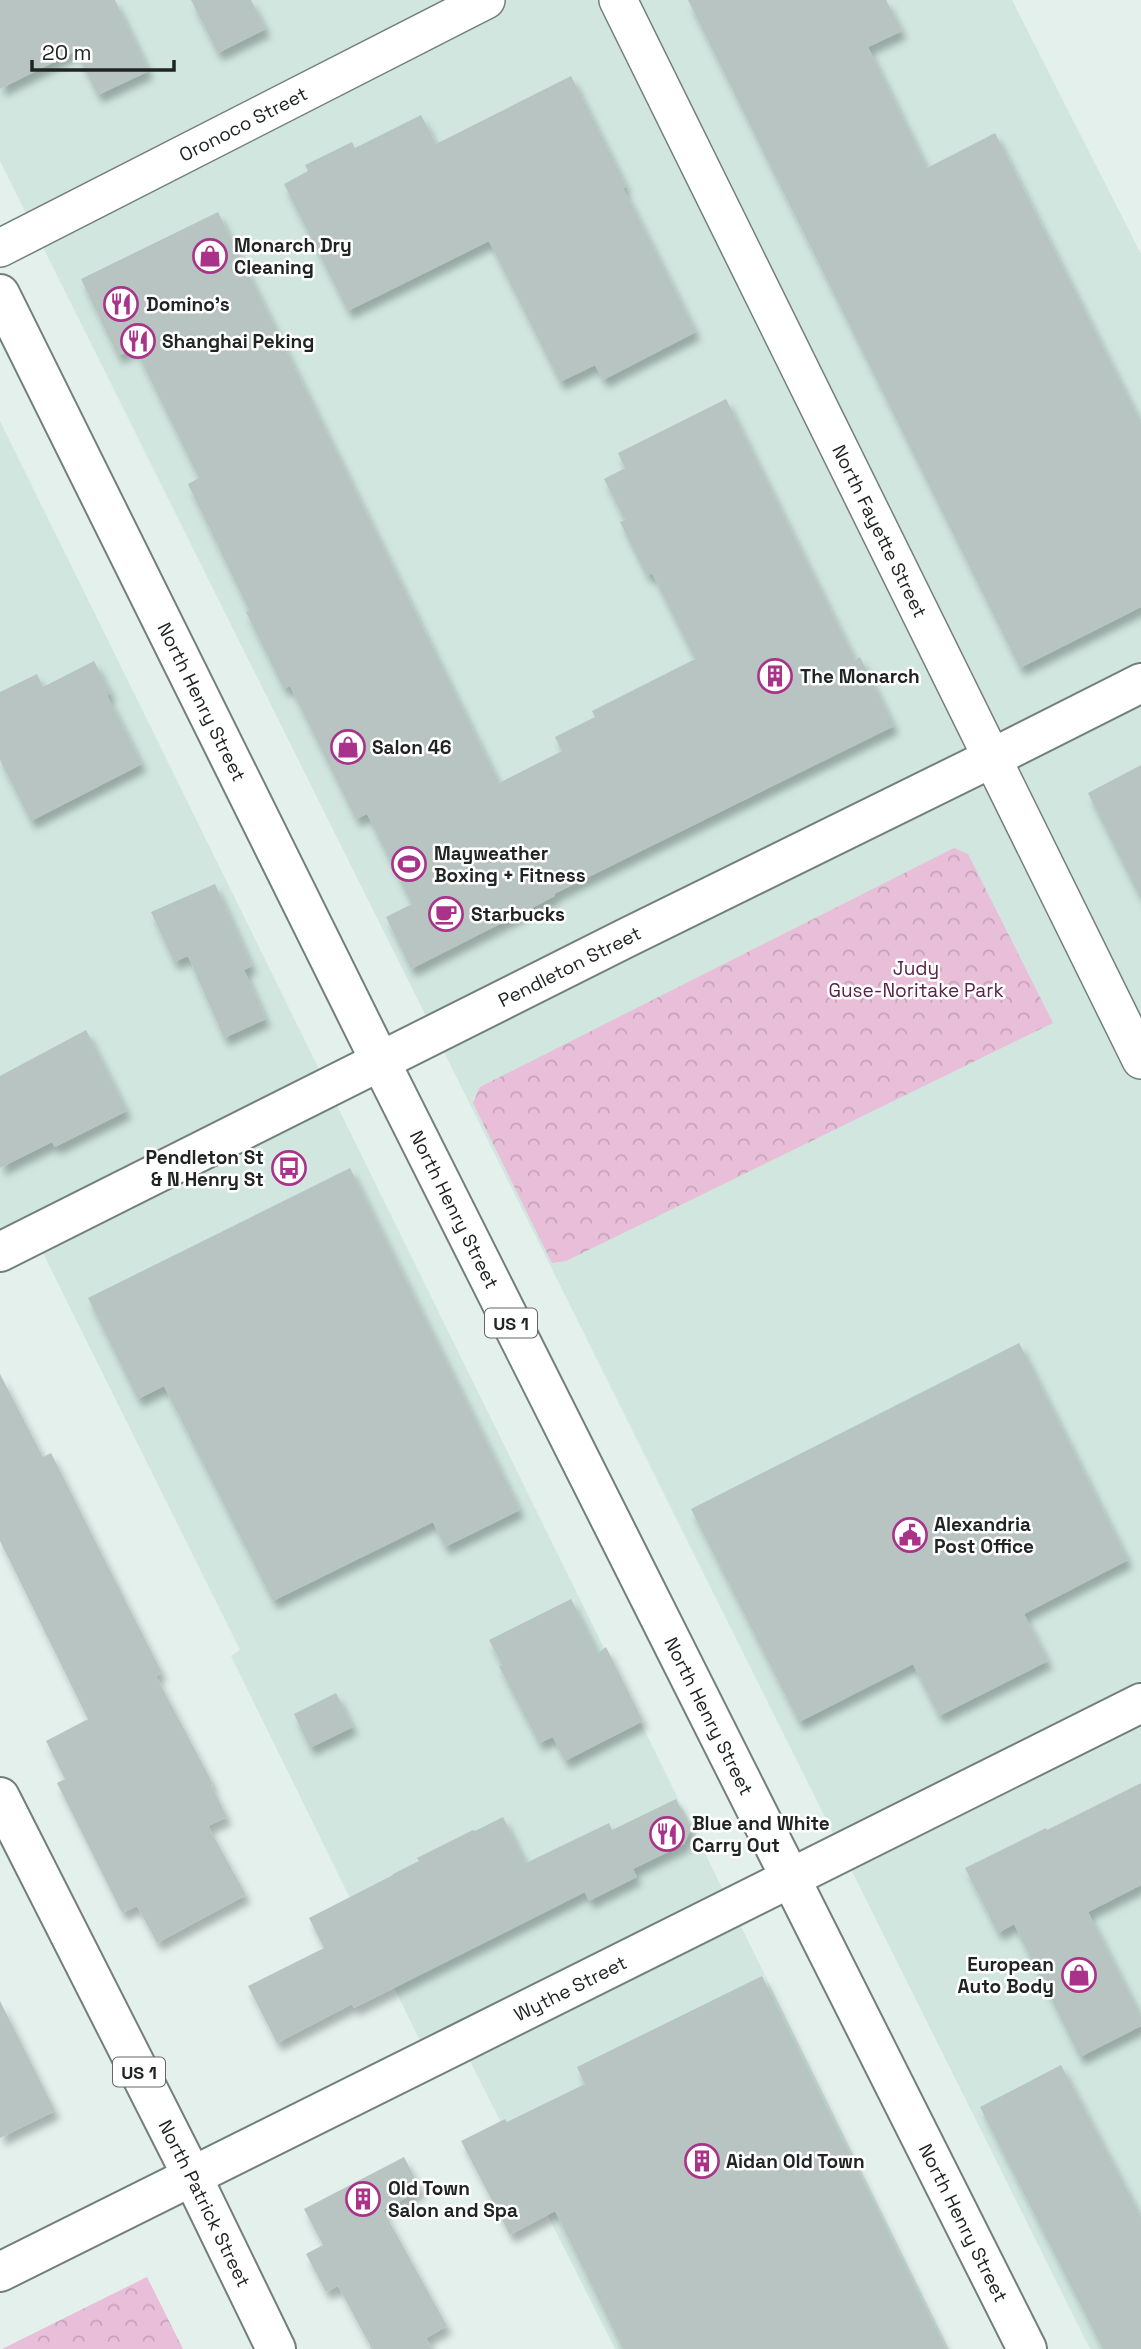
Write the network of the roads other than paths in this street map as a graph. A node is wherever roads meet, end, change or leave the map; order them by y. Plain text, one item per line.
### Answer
1 (486, 0) edge
2 (618, 0) edge
3 (0, 248) edge
4 (0, 294) edge
5 (1141, 683) edge
6 (992, 758) junction
7 (1141, 1060) edge
8 (381, 1063) junction
9 (0, 1252) edge
10 (1141, 1703) edge
11 (0, 1797) edge
12 (791, 1880) junction
13 (192, 2176) junction
14 (0, 2272) edge
15 (276, 2349) edge
16 (1027, 2349) edge

1 - 3 street, Oronoco Street
2 - 6 street, North Fayette Street
4 - 8 main road, North Henry Street / US 1
5 - 6 main road, Pendleton Street
6 - 7 street, North Fayette Street
6 - 8 main road, Pendleton Street
8 - 9 main road, Pendleton Street
8 - 12 main road, North Henry Street / US 1
10 - 12 main road, Wythe Street
11 - 13 main road, North Patrick Street / US 1
12 - 13 main road, Wythe Street
12 - 16 main road, North Henry Street / US 1
13 - 14 main road, Wythe Street
13 - 15 main road, North Patrick Street / US 1

